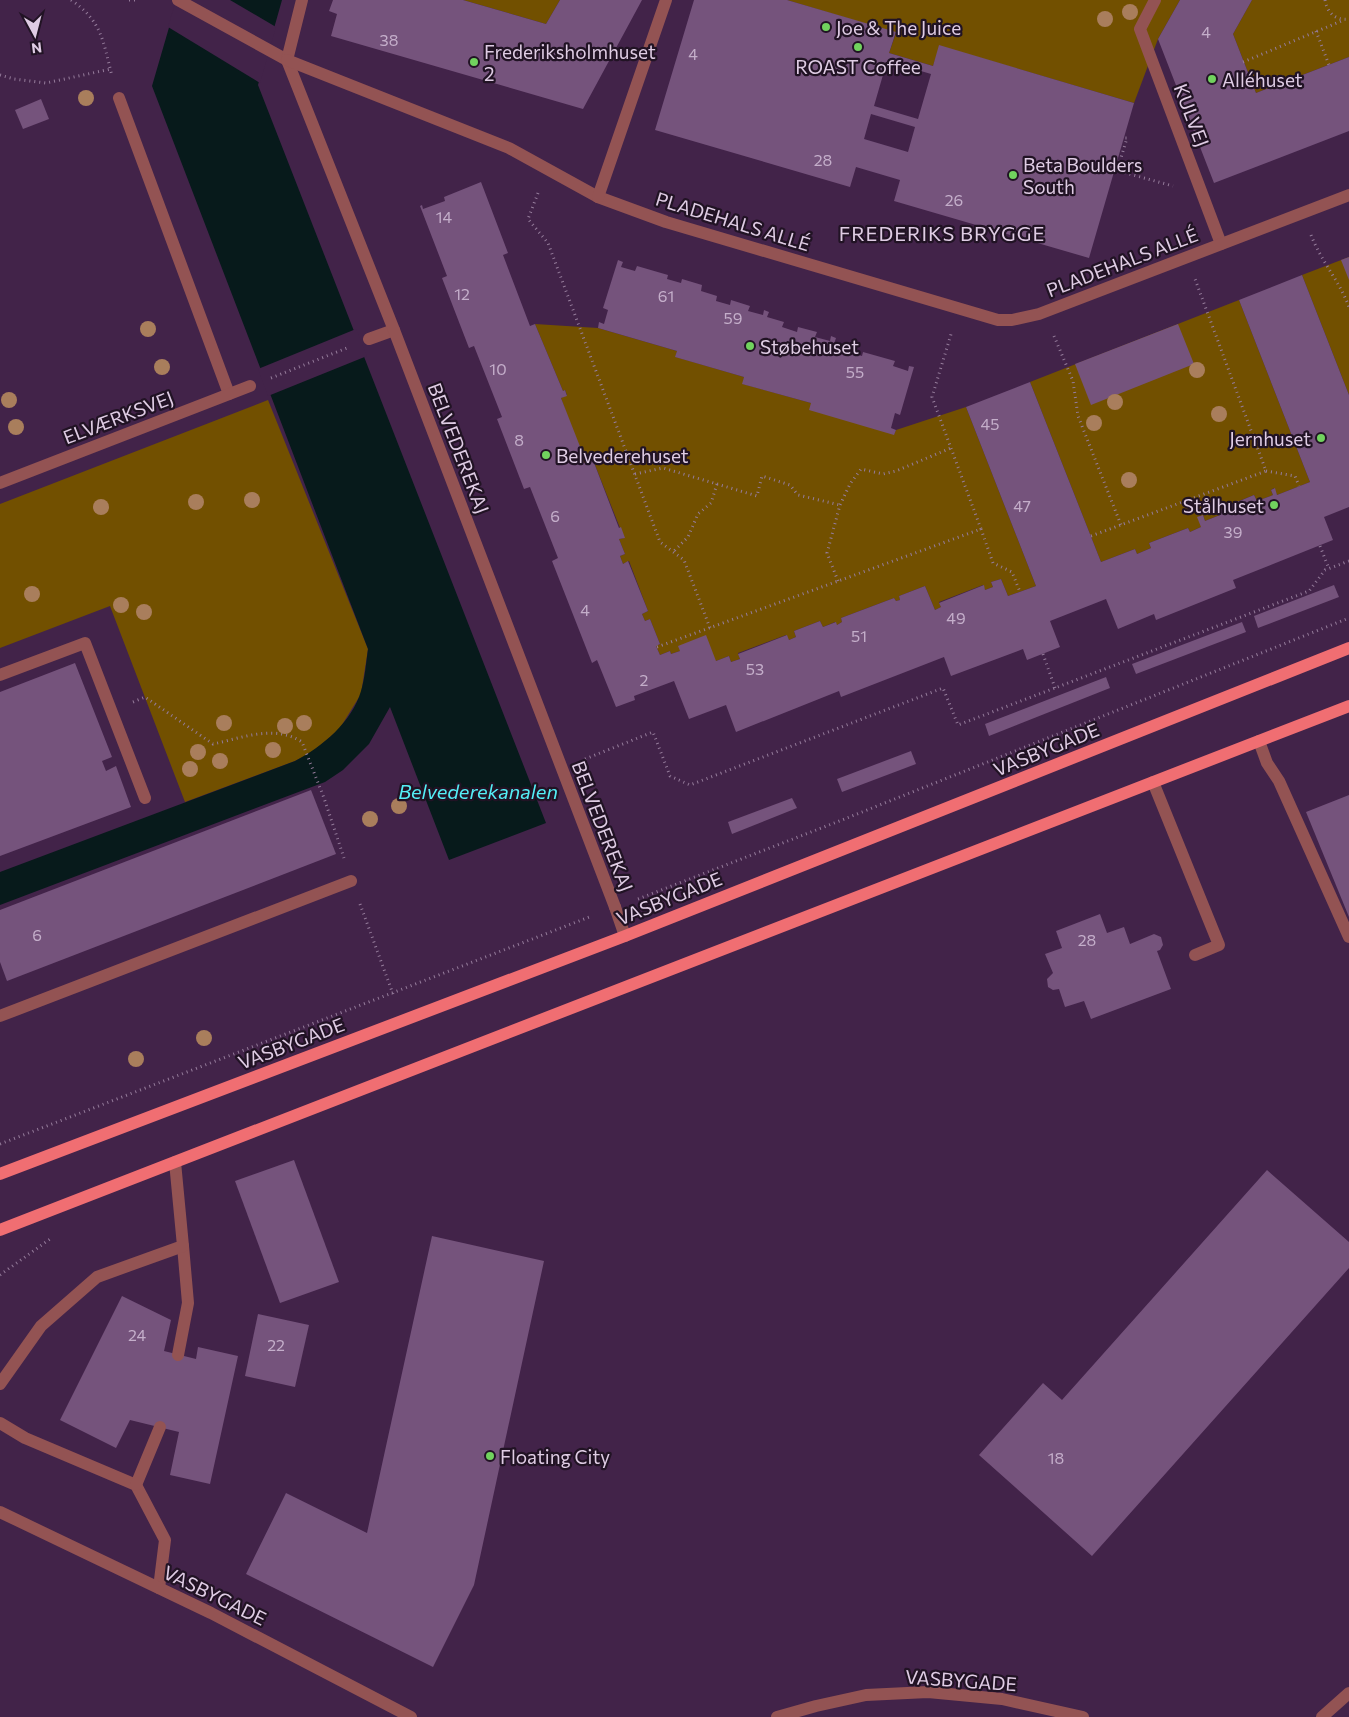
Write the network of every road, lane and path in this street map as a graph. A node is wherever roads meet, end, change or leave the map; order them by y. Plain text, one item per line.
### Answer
1 (71, 0) edge
2 (129, 0) edge
3 (136, 0) edge
4 (178, 0) edge
5 (302, 0) edge
6 (666, 0) edge
7 (1155, 0) edge
8 (1325, 0) edge
9 (1349, 19) edge
10 (1344, 20) junction
11 (1316, 31) junction
12 (287, 60) junction
13 (1243, 62) dead end
14 (1329, 65) dead end
15 (111, 69) junction
16 (0, 75) edge
17 (119, 98) joint
18 (1124, 138) dead end
19 (549, 170) junction
20 (1202, 194) junction
21 (1349, 195) edge
22 (598, 197) junction
23 (1302, 213) junction
24 (1222, 244) junction
25 (1187, 257) junction
26 (1349, 307) edge
27 (958, 309) junction
28 (1044, 312) junction
29 (394, 330) junction
30 (370, 339) joint
31 (250, 386) joint
32 (229, 394) junction
33 (951, 448) junction
34 (1266, 471) junction
35 (635, 474) junction
36 (0, 483) edge
37 (717, 484) junction
38 (1298, 486) dead end
39 (840, 505) junction
40 (1121, 525) junction
41 (981, 529) junction
42 (1090, 536) dead end
43 (1320, 546) dead end
44 (673, 552) junction
45 (1349, 561) edge
46 (1329, 569) junction
47 (838, 582) junction
48 (1020, 592) dead end
49 (1349, 618) edge
50 (710, 628) junction
51 (657, 647) dead end
52 (1349, 648) edge
53 (1043, 654) dead end
54 (0, 675) edge
55 (1055, 688) junction
56 (1349, 706) edge
57 (111, 710) junction
58 (1259, 741) junction
59 (561, 768) junction
60 (1153, 782) junction
61 (318, 785) dead end
62 (145, 798) dead end
63 (351, 880) dead end
64 (615, 908) junction
65 (625, 936) junction
66 (1349, 937) edge
67 (1195, 955) dead end
68 (0, 1016) edge
69 (0, 1144) edge
70 (175, 1162) junction
71 (0, 1174) edge
72 (0, 1230) edge
73 (183, 1246) junction
74 (178, 1355) dead end
75 (0, 1384) edge
76 (0, 1423) edge
77 (160, 1427) dead end
78 (136, 1485) junction
79 (0, 1512) edge
80 (159, 1588) junction
81 (1349, 1693) edge
82 (411, 1717) edge
83 (777, 1717) edge
84 (1083, 1717) edge
85 (1322, 1717) edge

1 - 15 path
2 - 3 path
4 - 12 street, PLADEHALS ALLÉ
5 - 12 street
6 - 22 street
7 - 20 street, KULVEJ
8 - 10 path
9 - 10 path
10 - 11 path
11 - 13 path
11 - 14 path
12 - 19 street, PLADEHALS ALLÉ
12 - 29 street, BELVEDEREKAJ
15 - 16 path
15 - 17 path
17 - 32 street
18 - 20 path
19 - 22 street, PLADEHALS ALLÉ
19 - 35 path
20 - 24 street, KULVEJ
21 - 23 street, PLADEHALS ALLÉ
22 - 27 street, PLADEHALS ALLÉ
23 - 24 street, PLADEHALS ALLÉ
23 - 26 path
24 - 25 street, PLADEHALS ALLÉ
25 - 28 street, PLADEHALS ALLÉ
25 - 34 path
27 - 28 street, PLADEHALS ALLÉ
27 - 33 path
28 - 40 path
29 - 30 street
29 - 59 street, BELVEDEREKAJ
30 - 31 path
31 - 32 street, ELVÆRKSVEJ
32 - 36 street, ELVÆRKSVEJ
33 - 39 path
33 - 41 path
34 - 38 path
34 - 40 path
35 - 37 path
35 - 44 path
37 - 39 path
37 - 44 path
39 - 47 path
40 - 42 path
41 - 47 path
41 - 48 path
43 - 46 path
44 - 50 path
45 - 46 path
46 - 55 path
47 - 50 path
49 - 64 path
50 - 51 path
52 - 65 main road, VASBYGADE
53 - 55 path
54 - 57 street
55 - 59 path
56 - 58 main road
57 - 61 path
57 - 62 street
58 - 60 main road
58 - 66 street
59 - 64 street, BELVEDEREKAJ
60 - 67 street
60 - 70 main road
63 - 68 street
64 - 65 street, BELVEDEREKAJ
64 - 69 path
65 - 71 main road, VASBYGADE
70 - 72 main road
70 - 73 street
73 - 74 street
73 - 75 street
76 - 78 street
77 - 78 street
78 - 80 street
79 - 80 street, VASBYGADE
80 - 82 street, VASBYGADE
81 - 85 street
83 - 84 street, VASBYGADE

